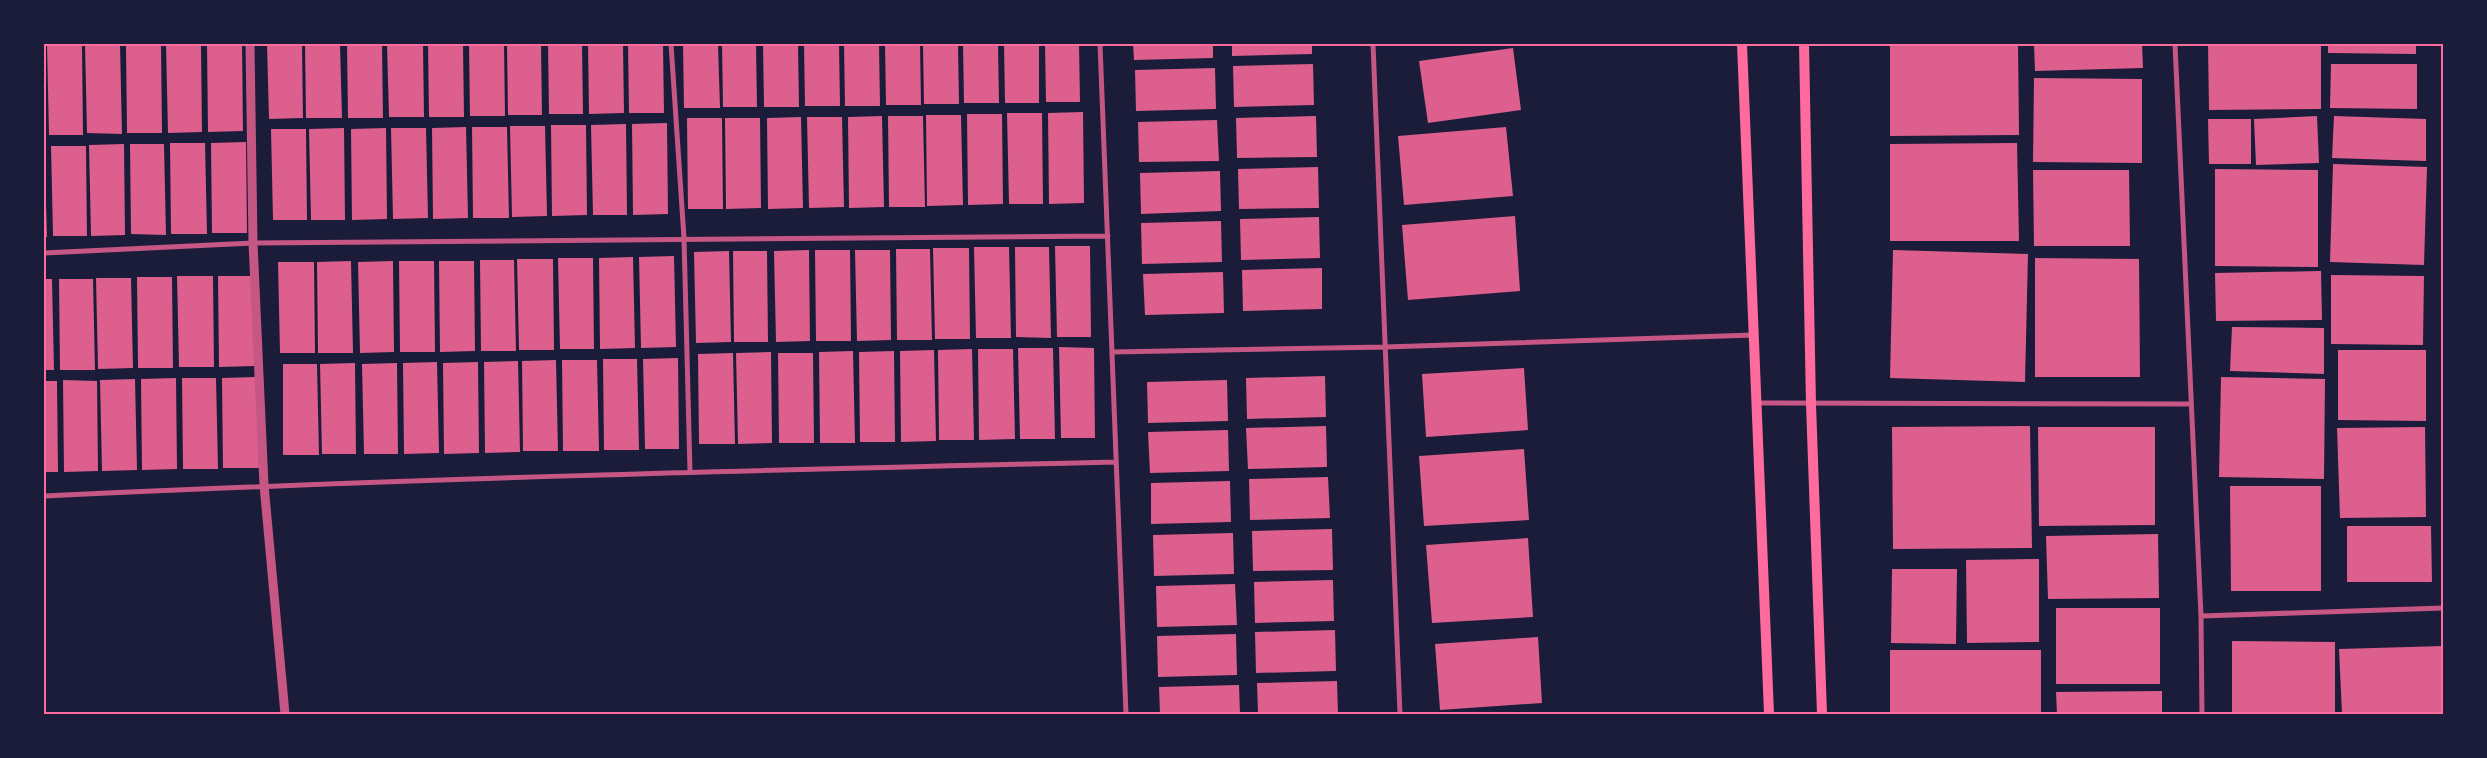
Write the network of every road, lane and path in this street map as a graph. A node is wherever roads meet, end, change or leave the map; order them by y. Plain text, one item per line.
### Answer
1 (250, 44) edge
2 (671, 44) edge
3 (1100, 44) edge
4 (1373, 44) edge
5 (1742, 44) edge
6 (1804, 44) edge
7 (2175, 44) edge
8 (1108, 236) junction
9 (684, 238) junction
10 (253, 243) junction
11 (44, 253) edge
12 (1754, 335) junction
13 (1385, 347) junction
14 (1112, 352) junction
15 (1756, 403) junction
16 (1810, 404) junction
17 (2192, 404) junction
18 (1116, 462) junction
19 (690, 471) junction
20 (264, 485) junction
21 (44, 496) edge
22 (2443, 608) edge
23 (2200, 616) junction
24 (285, 714) edge
25 (1126, 714) edge
26 (1400, 714) edge
27 (1769, 714) edge
28 (1822, 714) edge
29 (2202, 714) edge

1 - 10 street
2 - 9 street
3 - 8 street
4 - 13 street
5 - 12 main road
6 - 16 main road
7 - 17 street
8 - 9 street
8 - 14 street
9 - 10 street
9 - 19 street
10 - 11 street
10 - 20 street
12 - 13 street
12 - 15 main road
13 - 14 street
13 - 26 street
14 - 18 street
15 - 16 street
15 - 27 main road
16 - 17 street
16 - 28 main road
17 - 23 street
18 - 19 street
18 - 25 street
19 - 20 street
20 - 21 street
20 - 24 street
22 - 23 street
23 - 29 street

